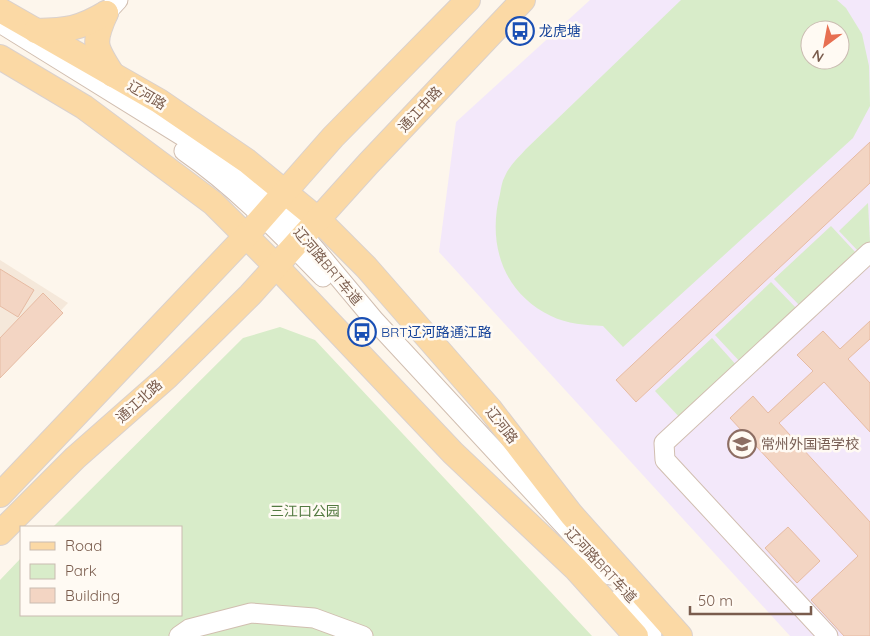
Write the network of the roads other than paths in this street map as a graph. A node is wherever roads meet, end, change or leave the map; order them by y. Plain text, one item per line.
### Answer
1 (468, 0) edge
2 (523, 0) edge
3 (112, 6) edge
4 (0, 10) edge
5 (0, 23) edge
6 (36, 31) junction
7 (0, 38) edge
8 (0, 58) edge
9 (112, 75) junction
10 (275, 205) junction
11 (305, 234) junction
12 (246, 236) junction
13 (870, 252) edge
14 (276, 266) junction
15 (0, 495) edge
16 (0, 533) edge
17 (179, 636) edge
18 (363, 636) edge
19 (636, 636) edge
20 (652, 636) edge
21 (667, 636) edge
22 (680, 636) edge
23 (828, 636) edge

1 - 10 main road
2 - 11 main road, 通江中路
3 - 6 main road
3 - 9 main road
4 - 6 main road, 辽河路
5 - 10 lane, 辽河路BRT车道
6 - 9 main road, 辽河路
7 - 10 lane, 辽河路BRT车道
8 - 12 main road
9 - 10 main road, 辽河路
10 - 11 main road, 辽河路
10 - 11 lane, 辽河路BRT车道
10 - 12 main road
11 - 14 main road, 通江中路
11 - 20 lane, 辽河路BRT车道
11 - 21 lane, 辽河路BRT车道
11 - 22 main road, 辽河路
12 - 14 main road
12 - 15 main road
13 - 23 lane
14 - 16 main road, 通江北路
14 - 19 main road
17 - 18 lane

